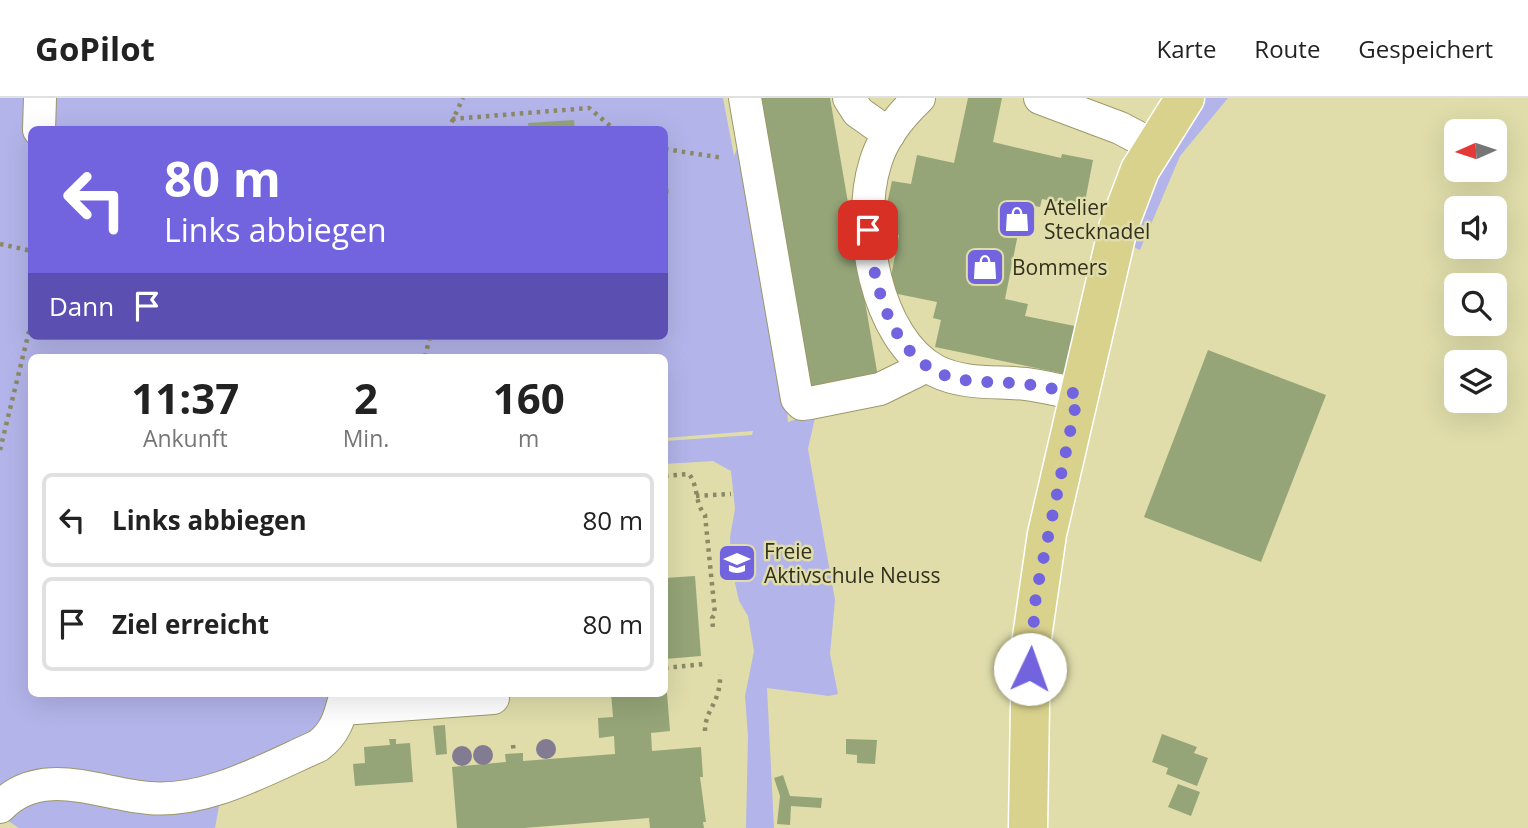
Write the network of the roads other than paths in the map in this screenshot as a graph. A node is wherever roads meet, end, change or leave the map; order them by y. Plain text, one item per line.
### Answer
1 (40, 98) edge
2 (745, 98) edge
3 (849, 98) edge
4 (919, 98) edge
5 (1041, 98) edge
6 (1185, 98) edge
7 (40, 126) edge
8 (889, 134) junction
9 (1154, 146) junction
10 (927, 366) junction
11 (1078, 394) junction
12 (493, 698) dead end
13 (344, 701) edge
14 (0, 807) edge
15 (1028, 828) edge

1 - 7 lane
2 - 10 lane
3 - 8 lane
4 - 8 lane
5 - 9 lane
6 - 9 main road
8 - 10 lane
9 - 11 main road
10 - 11 lane
11 - 15 main road
12 - 13 lane
13 - 14 lane

